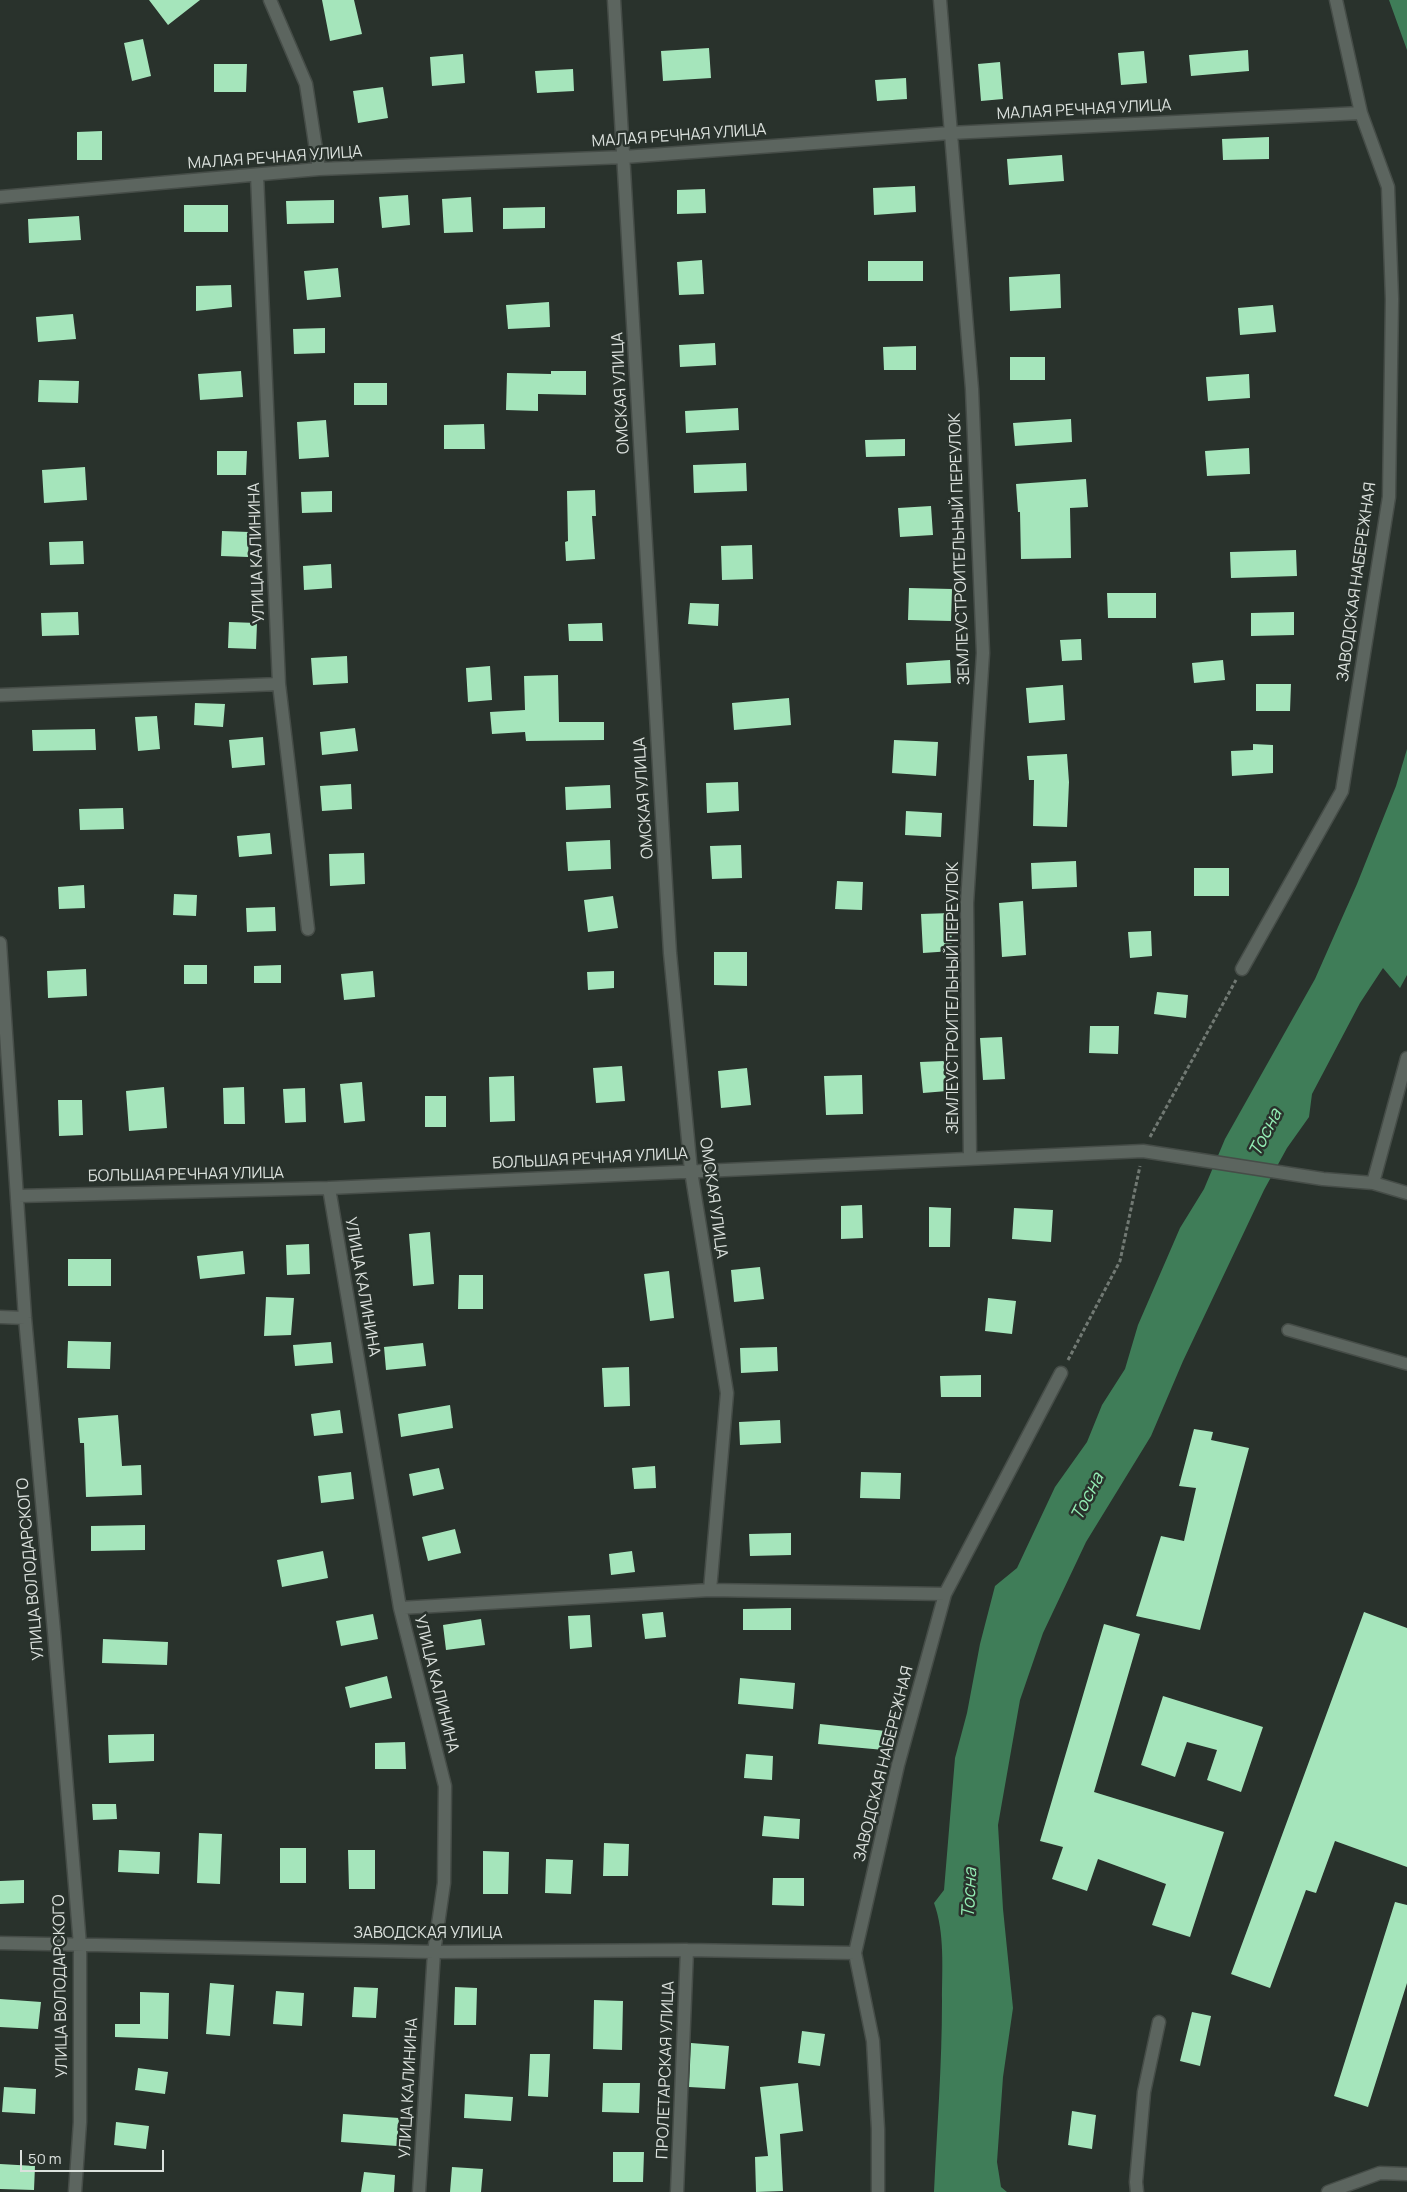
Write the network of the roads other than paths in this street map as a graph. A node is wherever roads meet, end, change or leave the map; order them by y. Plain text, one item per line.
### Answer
1 (270, 0) edge
2 (614, 0) edge
3 (940, 0) edge
4 (1336, 0) edge
5 (1361, 113) junction
6 (950, 133) junction
7 (624, 156) junction
8 (319, 170) junction
9 (257, 175) junction
10 (0, 196) edge
11 (279, 684) junction
12 (0, 695) edge
13 (308, 929) dead end
14 (0, 943) edge
15 (1242, 969) dead end
16 (1407, 1058) edge
17 (970, 1158) junction
18 (691, 1171) junction
19 (1373, 1183) junction
20 (328, 1188) junction
21 (1407, 1193) edge
22 (18, 1196) junction
23 (0, 1317) edge
24 (25, 1318) junction
25 (1288, 1330) dead end
26 (1407, 1364) edge
27 (1061, 1373) dead end
28 (710, 1590) junction
29 (945, 1594) junction
30 (400, 1608) junction
31 (0, 1943) edge
32 (80, 1945) junction
33 (687, 1950) junction
34 (434, 1952) junction
35 (855, 1952) junction
36 (1159, 2022) dead end
37 (1407, 2174) edge
38 (1137, 2187) edge
39 (878, 2191) edge
40 (75, 2192) edge
41 (419, 2192) edge
42 (677, 2192) edge
43 (1328, 2192) edge

1 - 8 street
2 - 7 street, ОМСКАЯ УЛИЦА
3 - 6 street, ЗЕМЛЕУСТРОИТЕЛЬНЫЙ ПЕРЕУЛОК
4 - 5 street, ЗАВОДСКАЯ НАБЕРЕЖНАЯ
5 - 6 street, МАЛАЯ РЕЧНАЯ УЛИЦА
5 - 15 street, ЗАВОДСКАЯ НАБЕРЕЖНАЯ
6 - 7 street, МАЛАЯ РЕЧНАЯ УЛИЦА
6 - 17 street, ЗЕМЛЕУСТРОИТЕЛЬНЫЙ ПЕРЕУЛОК
7 - 8 street, МАЛАЯ РЕЧНАЯ УЛИЦА
7 - 18 street, ОМСКАЯ УЛИЦА
8 - 9 street, МАЛАЯ РЕЧНАЯ УЛИЦА
9 - 10 street, МАЛАЯ РЕЧНАЯ УЛИЦА
9 - 11 street, УЛИЦА КАЛИНИНА
11 - 12 street
11 - 13 street, УЛИЦА КАЛИНИНА
14 - 22 street, УЛИЦА ВОЛОДАРСКОГО
16 - 19 street
17 - 18 street, БОЛЬШАЯ РЕЧНАЯ УЛИЦА
17 - 19 street, БОЛЬШАЯ РЕЧНАЯ УЛИЦА
18 - 20 street, БОЛЬШАЯ РЕЧНАЯ УЛИЦА
18 - 28 street, ОМСКАЯ УЛИЦА
19 - 21 street, БОЛЬШАЯ РЕЧНАЯ УЛИЦА
20 - 22 street, БОЛЬШАЯ РЕЧНАЯ УЛИЦА
20 - 30 street, УЛИЦА КАЛИНИНА
22 - 24 street, УЛИЦА ВОЛОДАРСКОГО
23 - 24 street
24 - 32 street, УЛИЦА ВОЛОДАРСКОГО
25 - 26 lane
27 - 29 street, ЗАВОДСКАЯ НАБЕРЕЖНАЯ
28 - 29 street
28 - 30 street
29 - 35 street, ЗАВОДСКАЯ НАБЕРЕЖНАЯ
30 - 34 street, УЛИЦА КАЛИНИНА
31 - 32 street, ЗАВОДСКАЯ УЛИЦА
32 - 34 street, ЗАВОДСКАЯ УЛИЦА
32 - 40 street, УЛИЦА ВОЛОДАРСКОГО
33 - 34 street, ЗАВОДСКАЯ УЛИЦА
33 - 35 street, ЗАВОДСКАЯ УЛИЦА
33 - 42 street, ПРОЛЕТАРСКАЯ УЛИЦА
34 - 41 street, УЛИЦА КАЛИНИНА
35 - 39 street, ЗАВОДСКАЯ НАБЕРЕЖНАЯ
36 - 38 street
37 - 43 street

